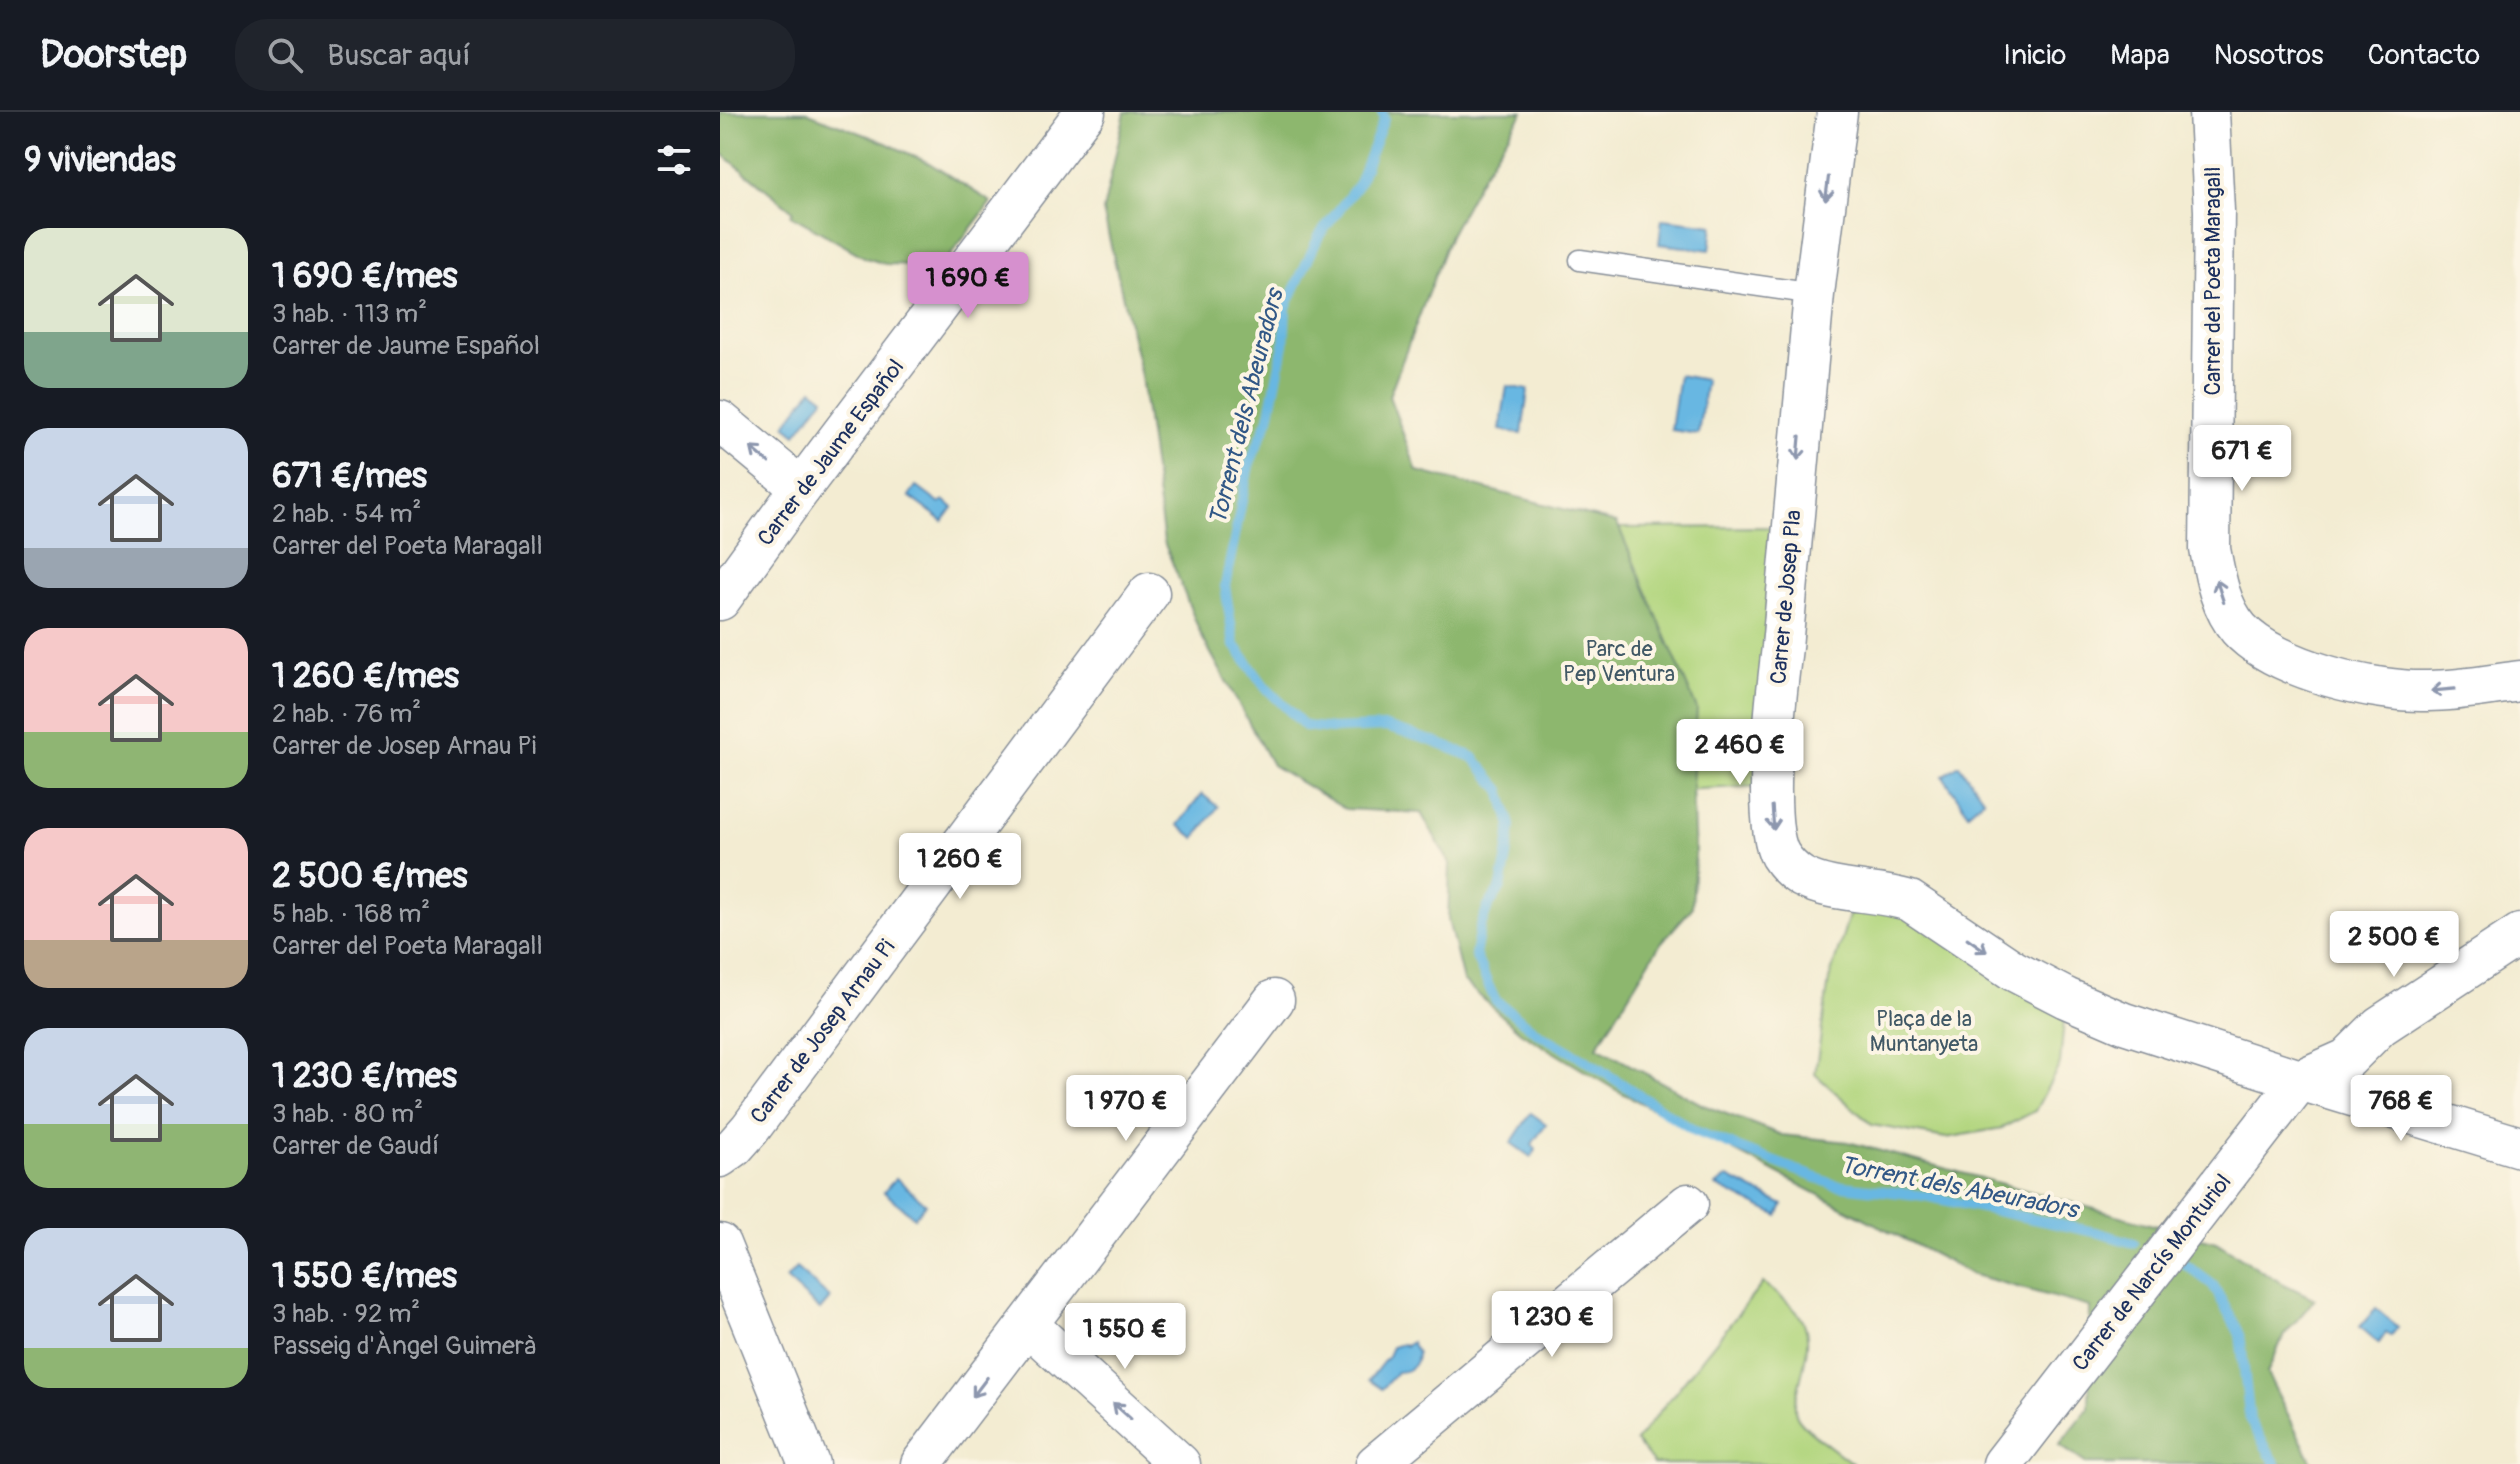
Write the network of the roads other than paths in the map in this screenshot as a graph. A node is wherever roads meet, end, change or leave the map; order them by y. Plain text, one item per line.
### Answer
1 (1085, 112) edge
2 (1837, 112) edge
3 (2209, 112) edge
4 (1580, 260) dead end
5 (1814, 294) junction
6 (720, 421) edge
7 (801, 488) junction
8 (1149, 593) dead end
9 (720, 600) edge
10 (2520, 681) edge
11 (2520, 934) edge
12 (1274, 1000) dead end
13 (2300, 1080) junction
14 (2520, 1147) edge
15 (720, 1157) edge
16 (1688, 1204) dead end
17 (720, 1244) edge
18 (1028, 1325) junction
19 (809, 1464) edge
20 (921, 1464) edge
21 (1180, 1464) edge
22 (1376, 1464) edge
23 (2003, 1464) edge

1 - 7 street, Carrer de Jaume Español
2 -> 5 street, Carrer de Josep Pla
10 -> 3 street, Carrer del Poeta Maragall
4 - 5 lane
5 -> 13 street, Carrer de Josep Pla
7 -> 6 street
7 - 9 street, Carrer de Jaume Español
8 - 15 street, Carrer de Josep Arnau Pi
11 - 13 street
12 - 18 street
13 - 14 street, Carrer de Josep Pla
13 - 23 street, Carrer de Narcís Monturiol
16 - 22 street
17 - 19 street
18 -> 20 street
21 -> 18 street

